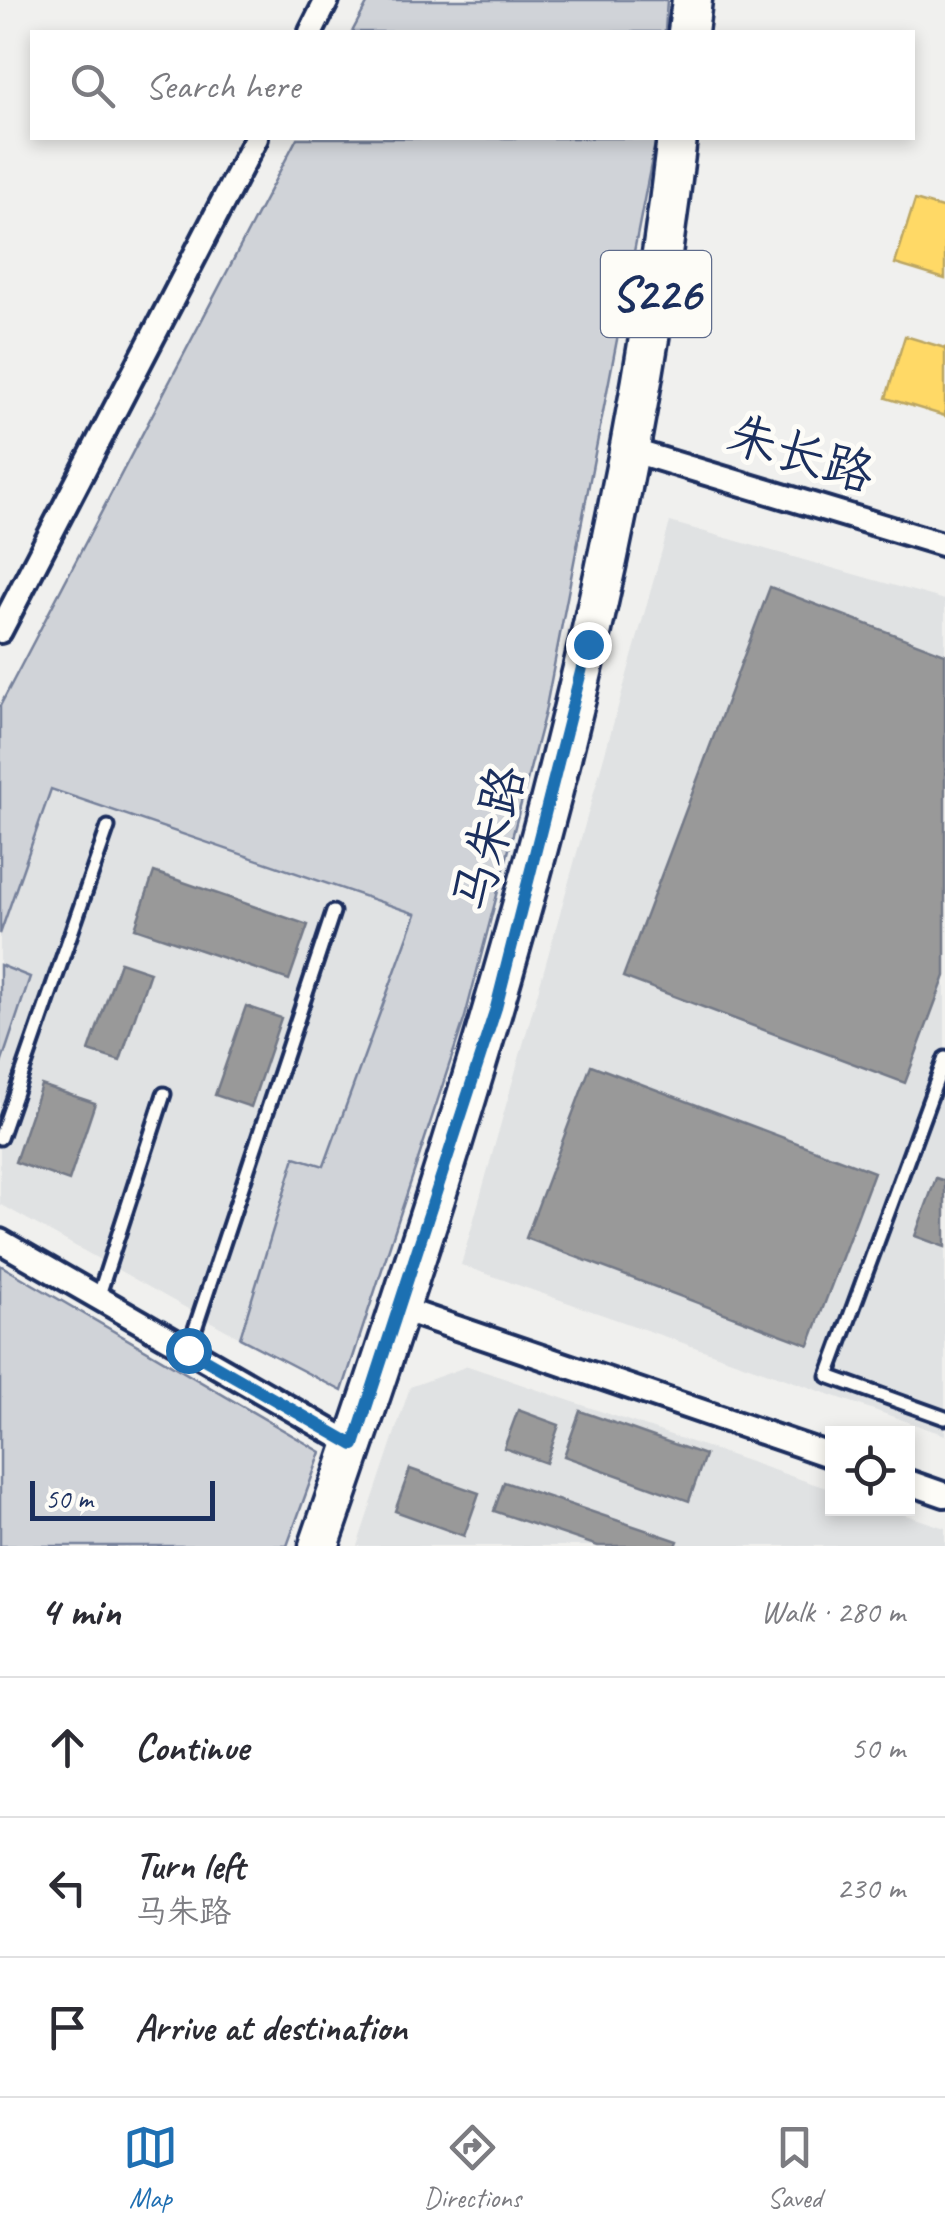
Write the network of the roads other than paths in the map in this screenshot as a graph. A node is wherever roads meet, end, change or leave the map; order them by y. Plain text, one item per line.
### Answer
1 (328, 0) edge
2 (692, 0) edge
3 (311, 30) edge
4 (688, 30) edge
5 (255, 140) edge
6 (676, 140) edge
7 (630, 450) junction
8 (945, 545) edge
9 (0, 631) edge
10 (108, 827) dead end
11 (334, 912) dead end
12 (945, 1058) edge
13 (164, 1094) dead end
14 (0, 1138) edge
15 (0, 1241) edge
16 (98, 1298) junction
17 (401, 1309) junction
18 (188, 1350) junction
19 (945, 1418) edge
20 (354, 1445) junction
21 (825, 1454) edge
22 (915, 1484) edge
23 (945, 1494) edge
24 (319, 1546) edge

1 - 3 street
2 - 4 main road
5 - 9 street
6 - 7 main road, 马朱路 / S226
7 - 8 street, 朱长路
7 - 17 main road, 马朱路 / S226
10 - 14 lane
11 - 18 lane
12 - 19 lane
13 - 16 lane
15 - 16 street
16 - 18 street
17 - 20 main road, 马朱路 / S226
17 - 21 street
18 - 20 street
20 - 24 main road, 马朱路 / S226
22 - 23 street

